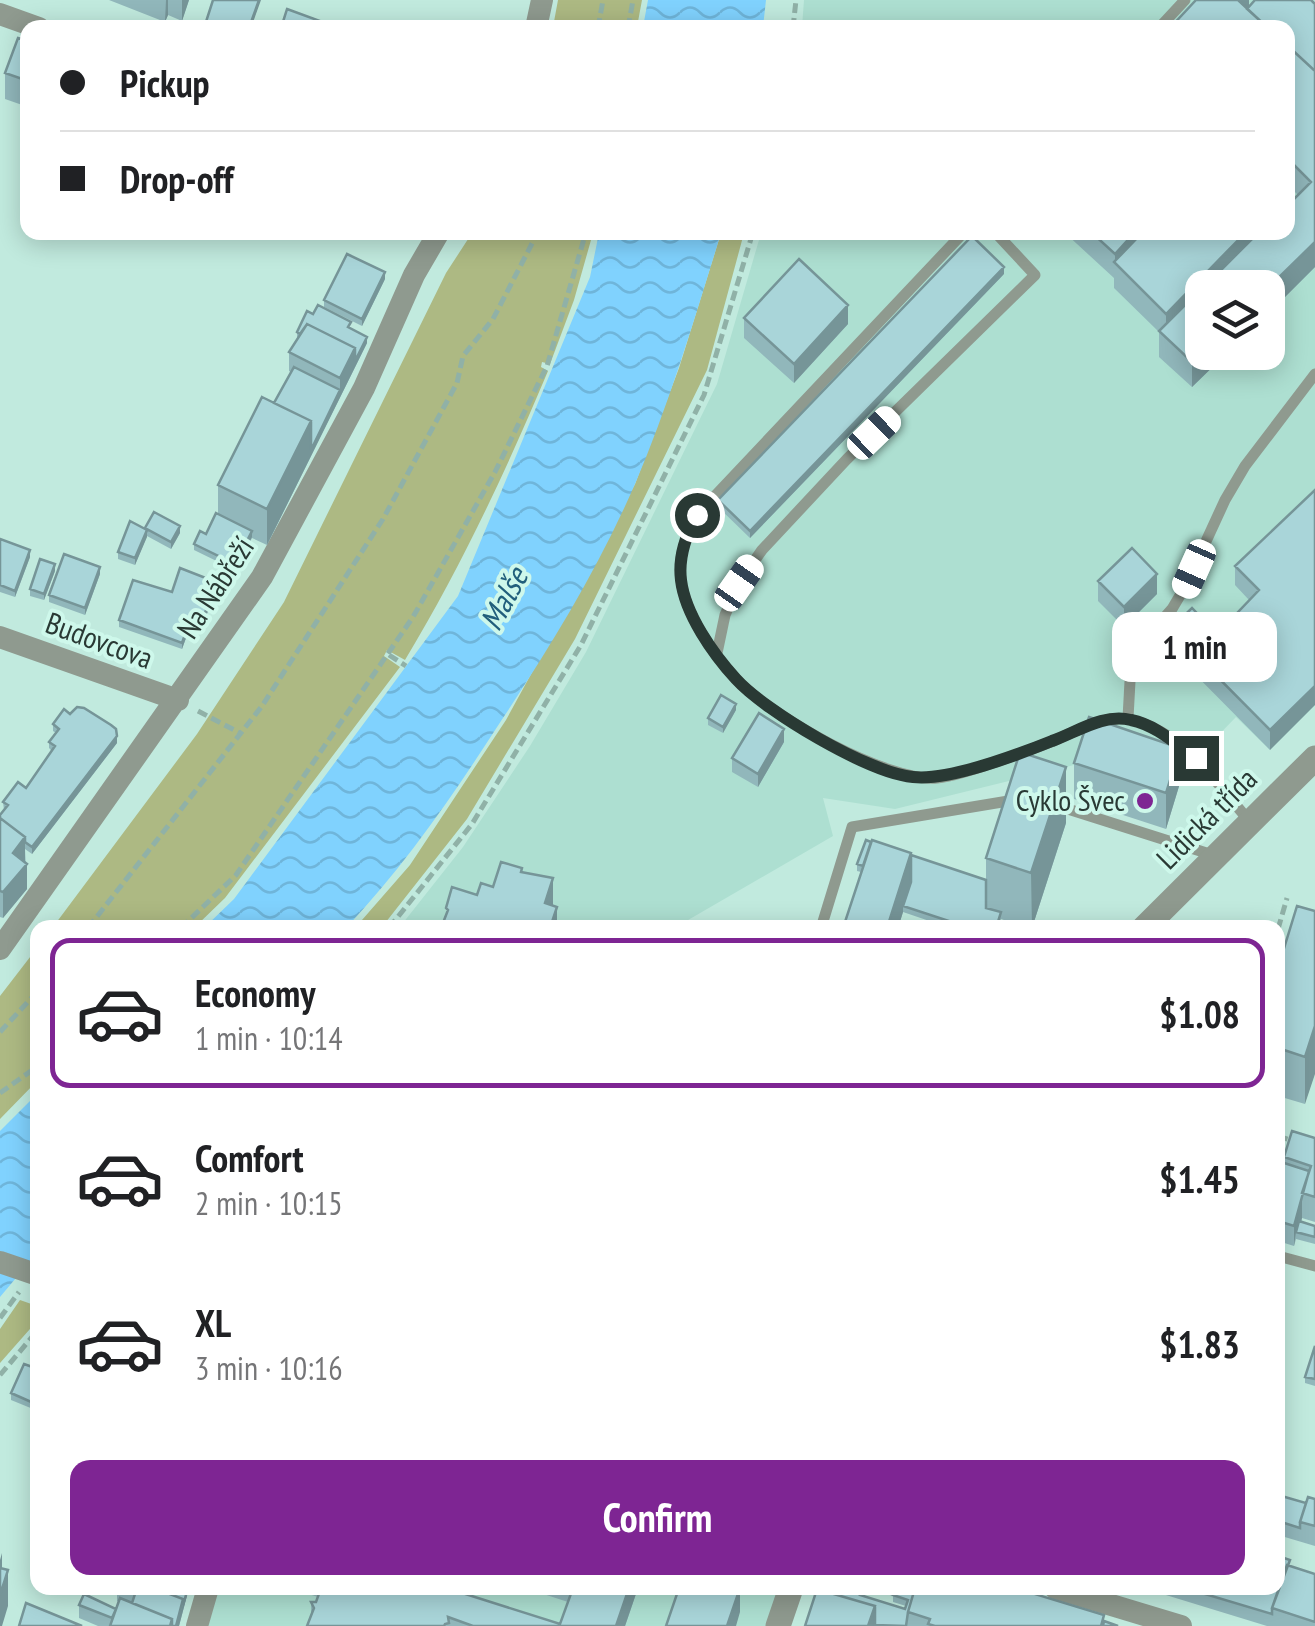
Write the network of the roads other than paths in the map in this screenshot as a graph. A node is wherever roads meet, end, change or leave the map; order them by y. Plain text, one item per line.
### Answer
1 (1184, 0) edge
2 (1165, 20) edge
3 (434, 240) edge
4 (956, 240) edge
5 (1003, 240) edge
6 (1315, 374) edge
7 (0, 637) edge
8 (717, 653) junction
9 (178, 700) junction
10 (1128, 718) junction
11 (1315, 758) edge
12 (1250, 823) junction
13 (1216, 856) junction
14 (823, 920) edge
15 (1152, 920) edge
16 (0, 949) edge
17 (1285, 1258) edge
18 (0, 1262) edge
19 (1315, 1266) edge
20 (30, 1272) edge
21 (206, 1595) edge
22 (789, 1595) edge
23 (1078, 1595) edge
24 (197, 1626) edge
25 (778, 1626) edge
26 (1180, 1626) edge

1 - 2 lane
3 - 9 street, Na Nábřeží
4 - 8 lane
5 - 8 lane
6 - 10 lane
7 - 9 street, Budovcova
8 - 10 lane
9 - 16 street, Na Nábřeží
10 - 12 lane
11 - 12 street, Lidická třída
12 - 13 street, Lidická třída
13 - 14 lane
13 - 15 street, Lidická třída
17 - 19 lane
18 - 20 street, bridge
21 - 24 street
22 - 25 street
23 - 26 street

